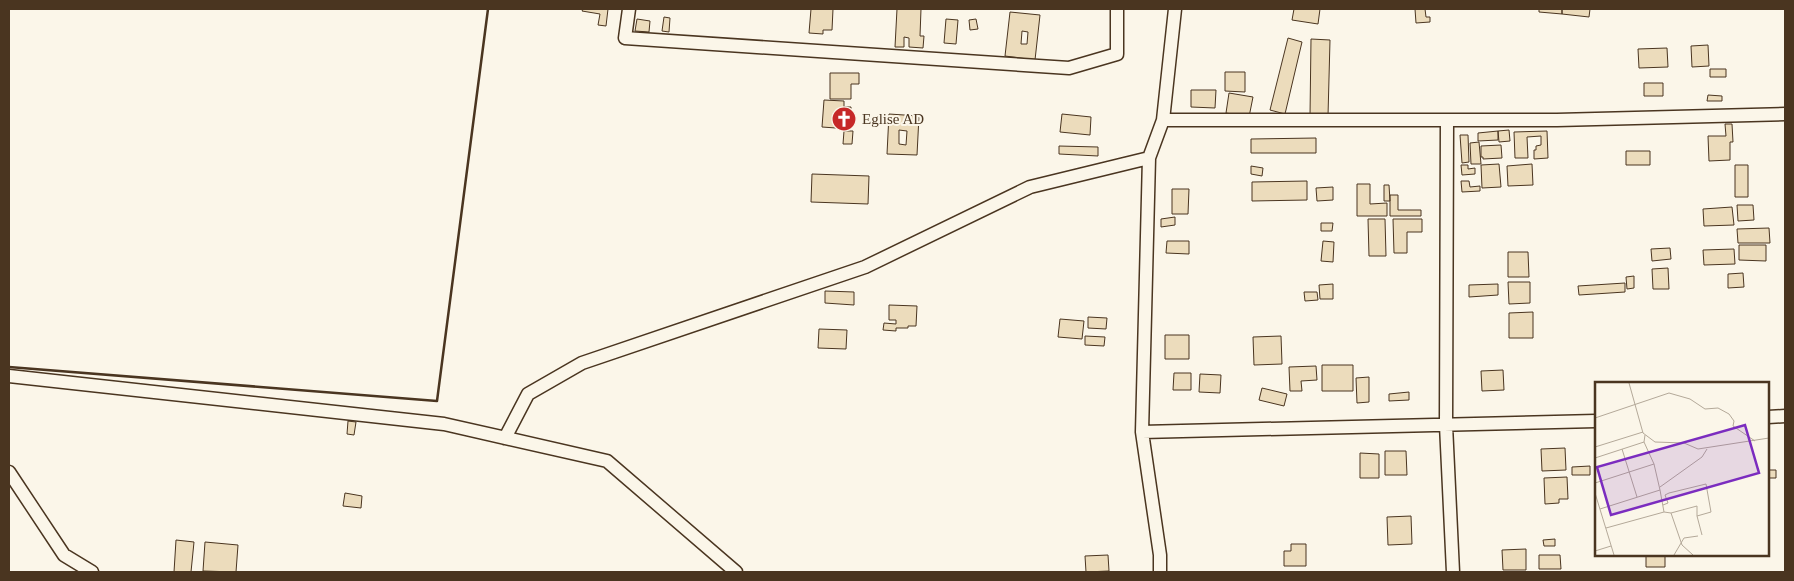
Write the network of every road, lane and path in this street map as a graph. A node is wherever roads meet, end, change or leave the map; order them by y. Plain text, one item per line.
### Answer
1 (629, 9) edge
2 (1117, 9) edge
3 (1175, 9) edge
4 (1785, 114) edge
5 (1163, 120) junction
6 (1447, 120) junction
7 (1149, 158) junction
8 (9, 376) edge
9 (1785, 416) edge
10 (1769, 417) edge
11 (1595, 421) edge
12 (1446, 424) junction
13 (1142, 432) junction
14 (505, 438) junction
15 (9, 472) edge
16 (92, 572) edge
17 (736, 572) edge
18 (1160, 572) edge
19 (1453, 572) edge

1 - 2 street
3 - 5 street
4 - 6 street
5 - 6 street
5 - 7 street
6 - 12 street
7 - 13 street
7 - 14 street
8 - 14 street
9 - 10 street
11 - 12 street
12 - 13 street
12 - 19 street
13 - 18 street
14 - 17 street
15 - 16 street

